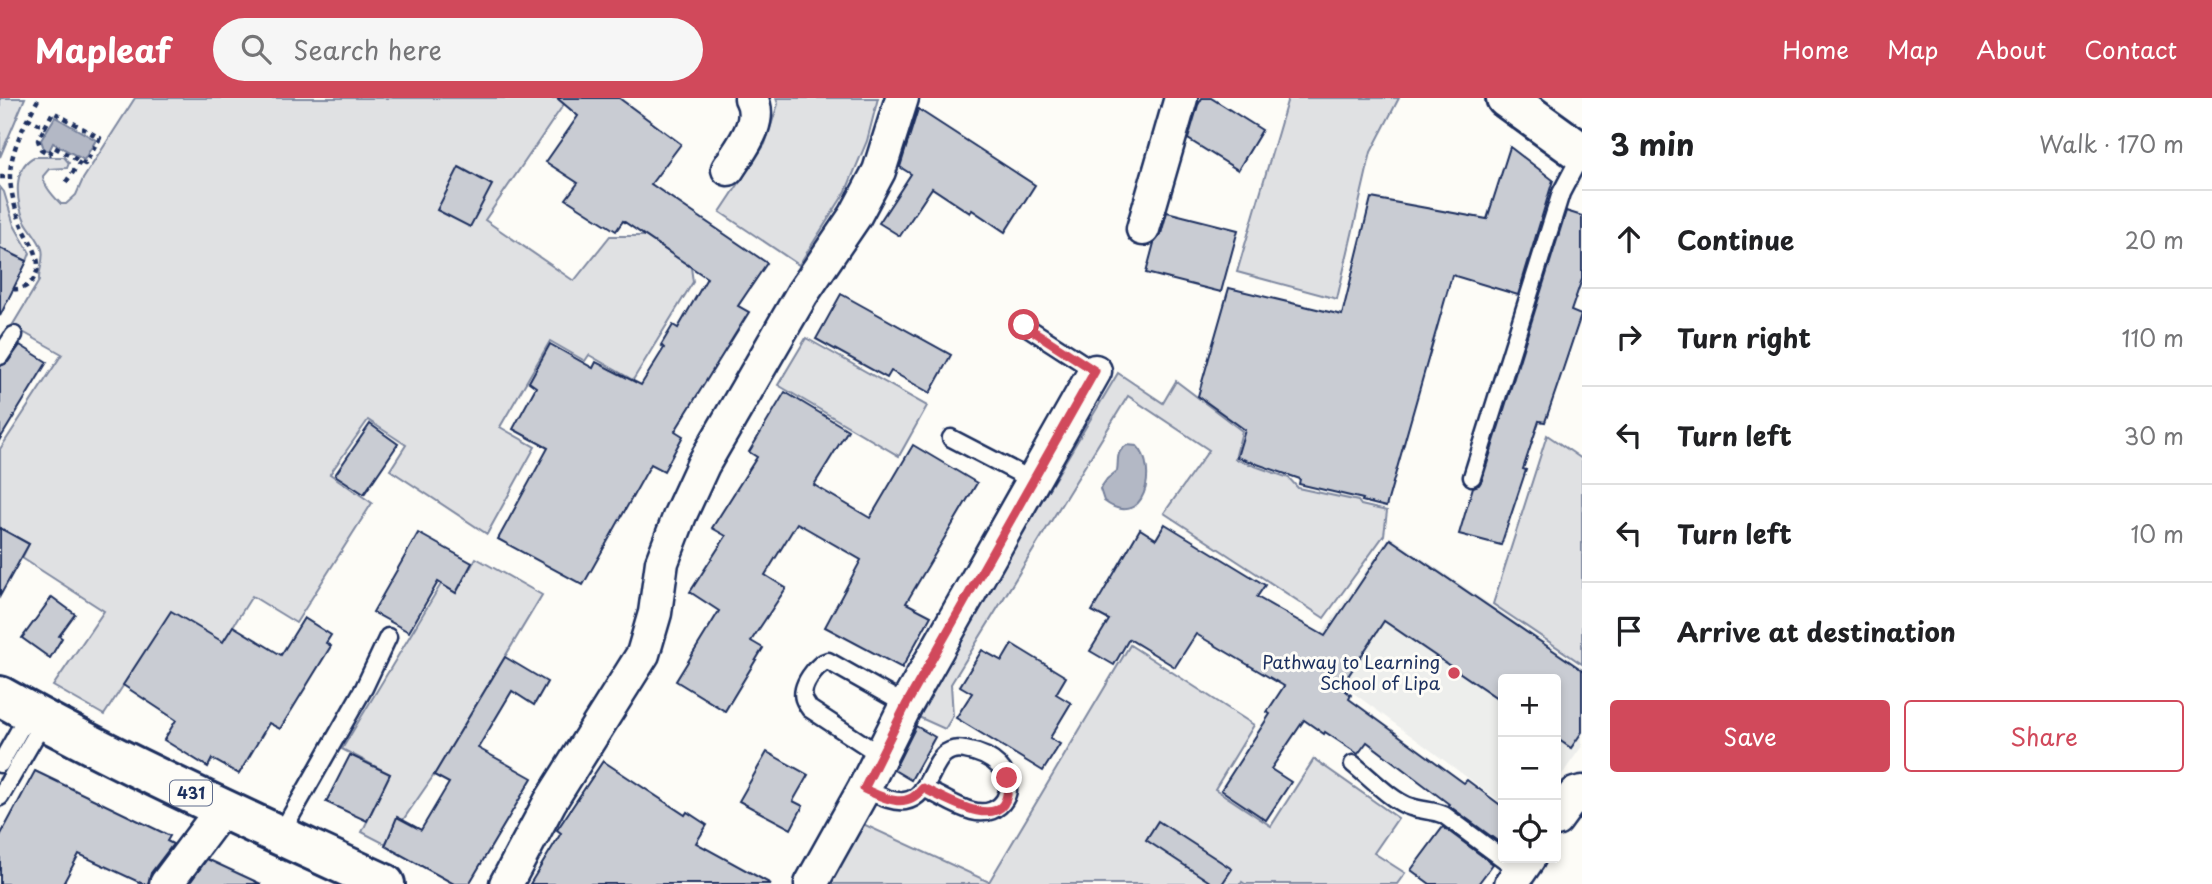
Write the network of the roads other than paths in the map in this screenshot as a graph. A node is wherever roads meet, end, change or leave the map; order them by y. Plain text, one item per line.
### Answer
1 (751, 98) edge
2 (902, 98) edge
3 (1181, 98) edge
4 (1506, 98) edge
5 (1582, 153) edge
6 (728, 169) dead end
7 (1143, 229) dead end
8 (1024, 325) dead end
9 (13, 335) dead end
10 (0, 356) edge
11 (1095, 371) joint
12 (951, 438) dead end
13 (1472, 477) dead end
14 (1032, 480) junction
15 (388, 637) dead end
16 (906, 705) junction
17 (24, 710) edge
18 (880, 755) junction
19 (0, 764) edge
20 (1353, 764) dead end
21 (923, 788) junction
22 (864, 789) junction
23 (1582, 792) edge
24 (0, 797) edge
25 (223, 808) junction
26 (1561, 813) edge
27 (280, 835) junction
28 (1520, 871) edge
29 (166, 884) edge
30 (385, 884) edge
31 (506, 884) edge
32 (811, 884) edge

1 - 6 street
2 - 31 street
3 - 7 street
4 - 5 main road
5 - 13 lane
8 - 11 lane
9 - 10 lane
11 - 14 street
12 - 14 lane
14 - 16 street
15 - 27 lane
16 - 18 street
16 - 18 lane
17 - 19 lane
17 - 24 lane
17 - 25 main road, 431
18 - 22 street
20 - 28 lane
21 - 21 lane
21 - 22 lane
22 - 32 street
23 - 26 street
25 - 27 main road, 431
25 - 29 street
27 - 30 main road, 431

